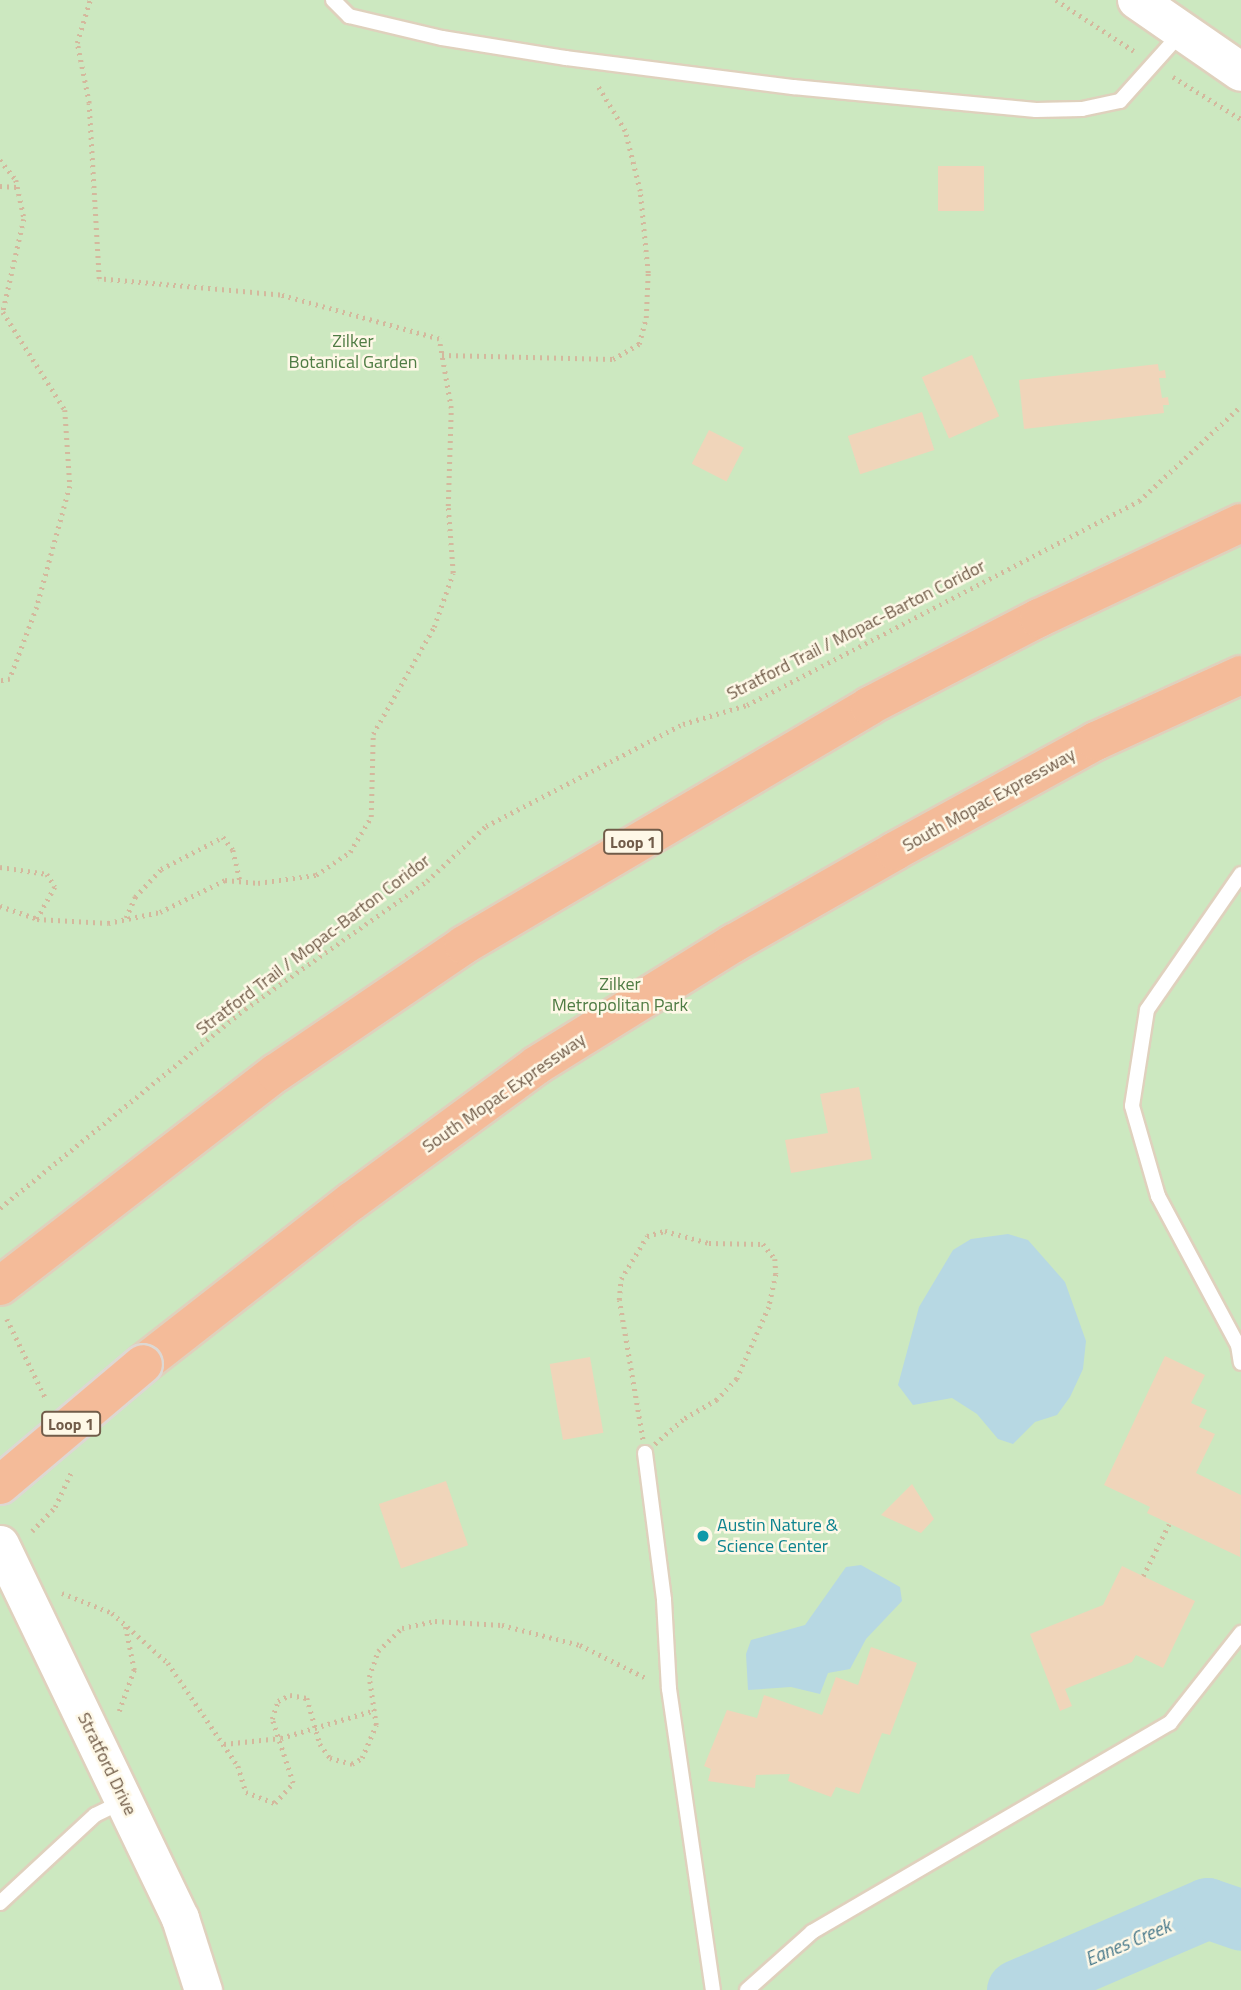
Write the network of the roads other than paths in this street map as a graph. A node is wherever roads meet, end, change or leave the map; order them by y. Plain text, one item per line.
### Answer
1 (333, 0) edge
2 (1137, 0) edge
3 (1183, 31) junction
4 (1241, 53) edge
5 (1241, 72) edge
6 (1241, 523) edge
7 (1241, 674) edge
8 (1241, 874) edge
9 (0, 1286) edge
10 (1241, 1363) edge
11 (645, 1453) road end
12 (0, 1485) edge
13 (7, 1559) edge
14 (1241, 1633) edge
15 (125, 1800) junction
16 (0, 1903) edge
17 (203, 1990) edge
18 (713, 1990) edge
19 (747, 1990) edge

1 - 3 lane
2 - 3 main road
3 - 4 main road
3 - 5 main road
6 - 9 highway, Loop 1
7 - 12 highway, South Mopac Expressway / Loop 1, bridge
8 - 10 lane
11 - 18 lane
13 - 15 street, Stratford Drive
14 - 19 lane
15 - 16 lane
15 - 17 street, Stratford Drive

